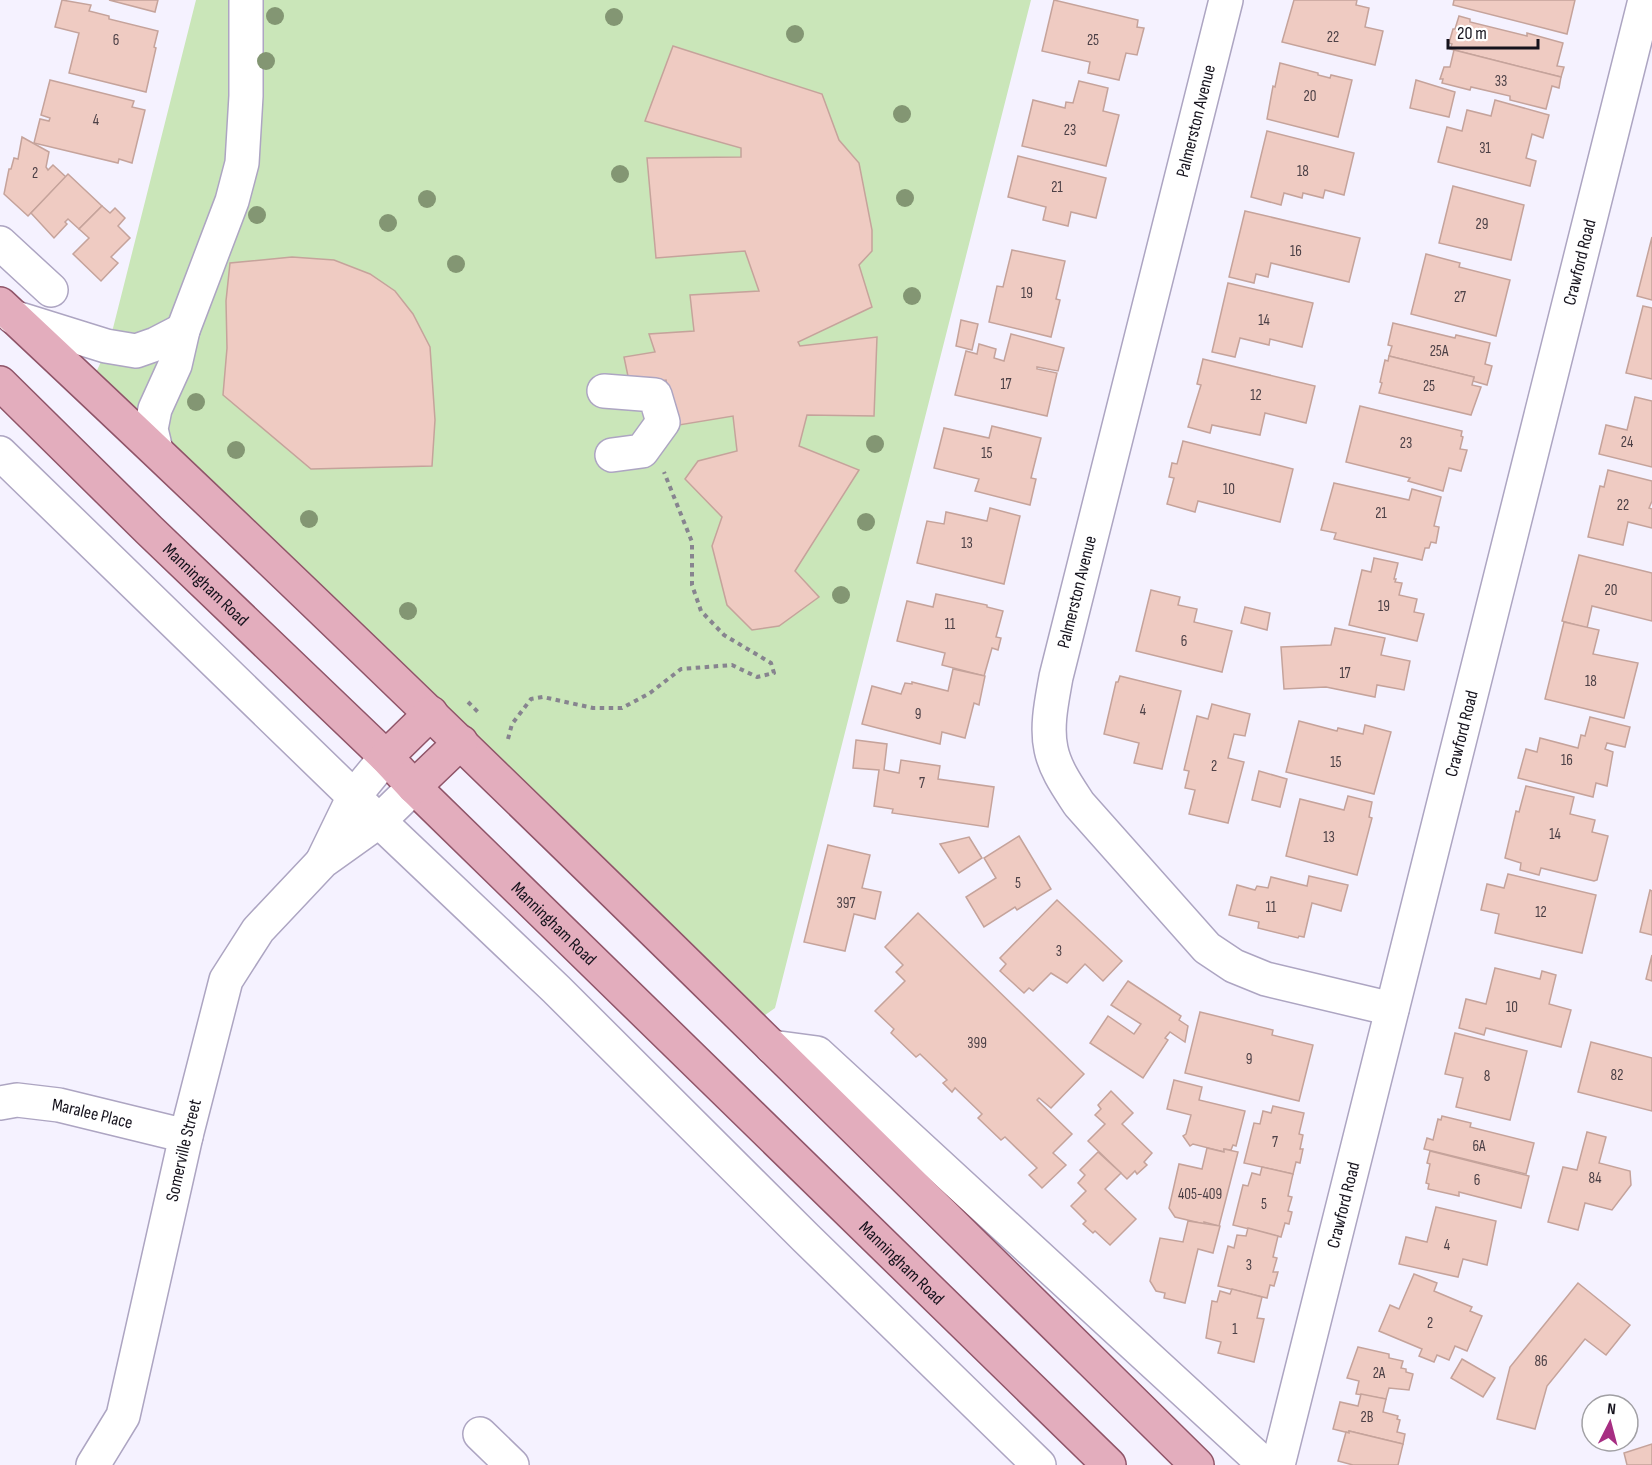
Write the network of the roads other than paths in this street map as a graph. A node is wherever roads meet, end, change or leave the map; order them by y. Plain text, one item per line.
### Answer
1 (246, 0) edge
2 (1226, 0) edge
3 (1645, 0) edge
4 (1639, 86) edge
5 (0, 243) edge
6 (51, 290) dead end
7 (7, 311) edge
8 (183, 330) junction
9 (0, 382) edge
10 (603, 392) dead end
11 (156, 450) junction
12 (0, 453) edge
13 (627, 453) road end
14 (431, 713) junction
15 (460, 741) junction
16 (386, 757) junction
17 (414, 788) junction
18 (354, 796) junction
19 (379, 821) junction
20 (323, 861) junction
21 (1392, 1009) junction
22 (772, 1047) junction
23 (0, 1103) edge
24 (186, 1136) junction
25 (480, 1434) dead end
26 (93, 1465) edge
27 (512, 1465) edge
28 (1040, 1465) edge
29 (1109, 1465) edge
30 (1197, 1465) edge
31 (1265, 1465) edge
32 (1278, 1465) edge

1 - 8 street
2 - 21 street, Palmerston Avenue
3 - 4 street, Crawford Road
4 - 21 street, Crawford Road
5 - 6 street
7 - 8 street
7 - 11 main road
8 - 11 street
9 - 16 main road, Manningham Road
10 - 13 street
11 - 14 main road
12 - 18 street
14 - 15 main road
14 - 16 main road
15 - 17 main road
15 - 22 main road
16 - 17 main road, Manningham Road
16 - 18 street, Somerville Street
17 - 19 street, Somerville Street
17 - 29 main road, Manningham Road
18 - 19 street
18 - 20 street, Somerville Street
19 - 20 street, Somerville Street
19 - 28 street
20 - 24 street, Somerville Street
21 - 32 street, Crawford Road
22 - 30 main road
22 - 31 street
23 - 24 street, Maralee Place
24 - 26 street, Somerville Street
25 - 27 street

